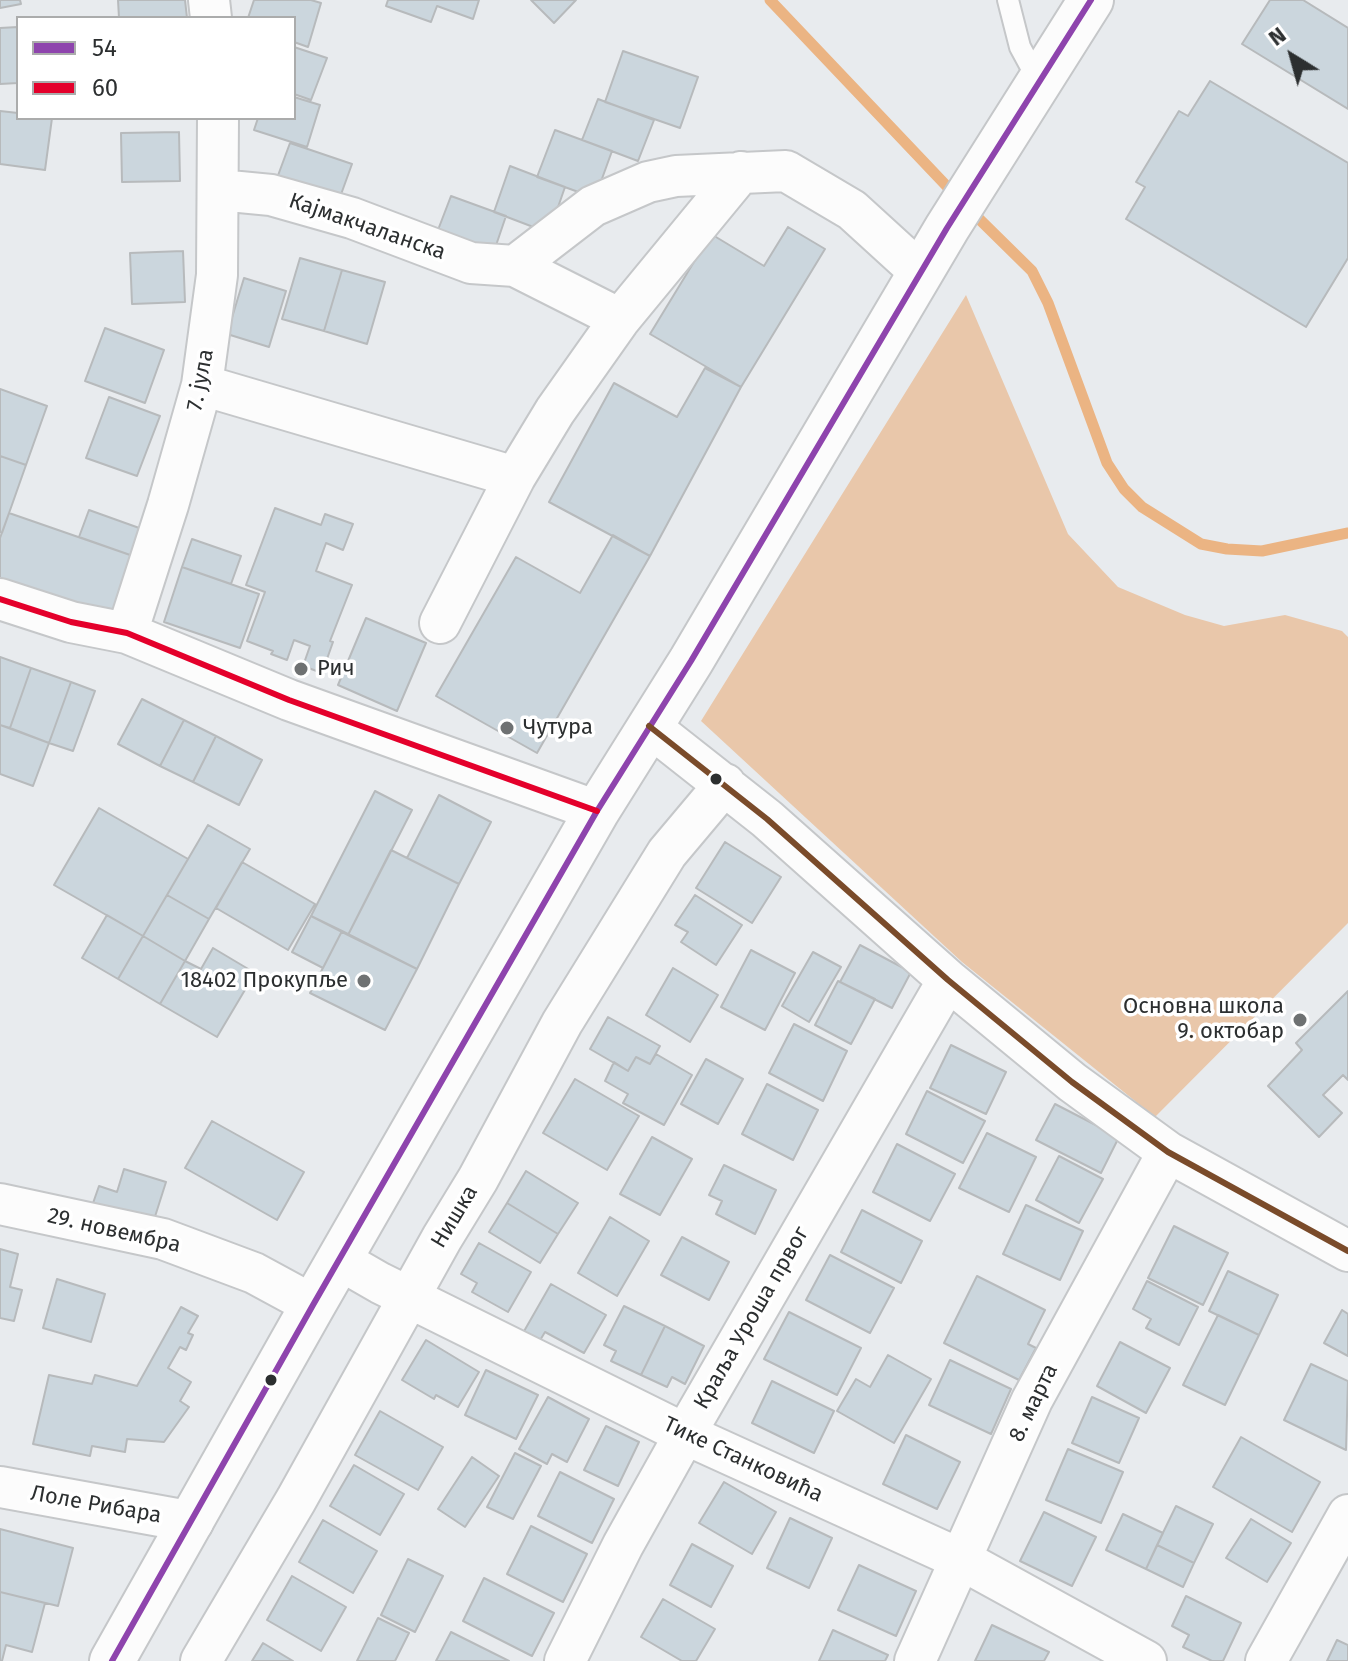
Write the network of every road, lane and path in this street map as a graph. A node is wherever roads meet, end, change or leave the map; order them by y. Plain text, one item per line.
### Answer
1 (1008, 0) edge
2 (1091, 0) edge
3 (1039, 82) junction
4 (218, 120) edge
5 (741, 172) junction
6 (219, 190) junction
7 (515, 266) junction
8 (920, 272) junction
9 (620, 319) junction
10 (202, 385) junction
11 (515, 477) junction
12 (0, 599) edge
13 (440, 623) dead end
14 (127, 633) junction
15 (649, 726) junction
16 (725, 784) junction
17 (597, 811) junction
18 (948, 980) junction
19 (1168, 1152) junction
20 (0, 1204) edge
21 (1348, 1251) edge
22 (340, 1260) junction
23 (410, 1297) junction
24 (313, 1305) junction
25 (685, 1434) junction
26 (0, 1487) edge
27 (1348, 1515) edge
28 (193, 1522) junction
29 (962, 1560) junction
30 (112, 1661) edge
31 (201, 1661) edge
32 (565, 1661) edge
33 (915, 1661) edge
34 (1146, 1661) edge
35 (1266, 1661) edge

1 - 3 lane
2 - 3 main road
3 - 8 main road
4 - 6 street, 7. јула
5 - 7 street
5 - 8 street
5 - 9 street
6 - 7 street, Кајмакчаланска
6 - 10 street, 7. јула
7 - 9 street, Кајмакчаланска
8 - 15 main road
9 - 11 street
10 - 11 street
10 - 14 street, 7. јула
11 - 13 street
12 - 14 street
14 - 17 street
15 - 16 street
15 - 17 main road
16 - 18 street
16 - 23 street, Нишка
17 - 22 main road
18 - 19 street
18 - 25 street, Краља Уроша првог
19 - 21 street
19 - 29 street, 8. марта
20 - 24 street, 29. новембра
22 - 23 street, Тике Станковића
22 - 24 main road
23 - 25 street, Тике Станковића
23 - 31 street, Нишка
24 - 28 main road
25 - 29 street, Тике Станковића
25 - 32 street, Краља Уроша првог
26 - 28 street, Лоле Рибара
27 - 35 street
28 - 30 main road
29 - 33 street, 8. марта
29 - 34 street, Тике Станковића

